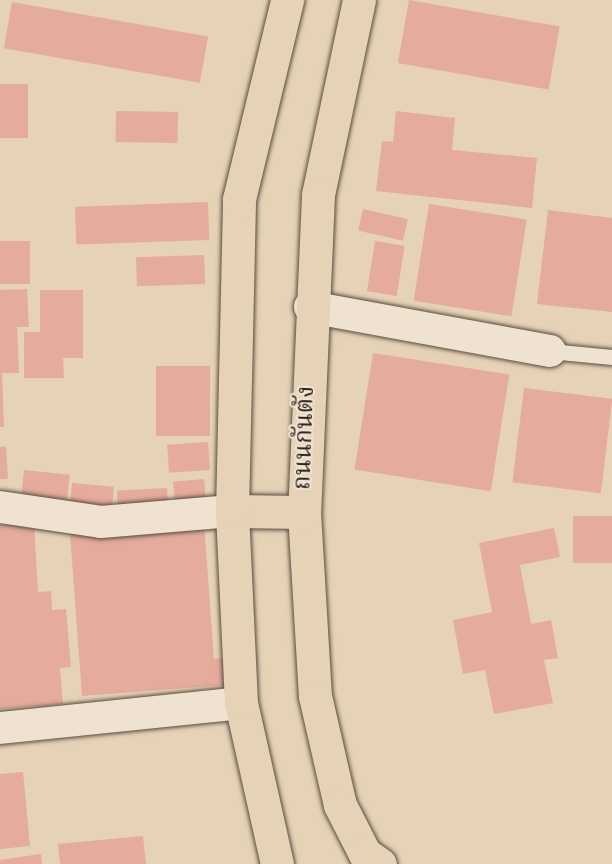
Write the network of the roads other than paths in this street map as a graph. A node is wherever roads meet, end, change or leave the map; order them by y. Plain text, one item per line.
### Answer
1 (287, 0) edge
2 (359, 0) edge
3 (310, 307) junction
4 (550, 351) joint
5 (612, 357) edge
6 (0, 507) edge
7 (232, 511) junction
8 (303, 512) junction
9 (241, 703) junction
10 (0, 728) edge
11 (277, 864) edge
12 (380, 864) edge

1 - 7 main road
2 - 3 main road, ถนนกันตัง
3 - 4 street
3 - 8 main road, ถนนกันตัง
4 - 5 lane
6 - 7 street
7 - 8 main road
7 - 9 main road
8 - 12 main road, ถนนกันตัง
9 - 10 street
9 - 11 main road

